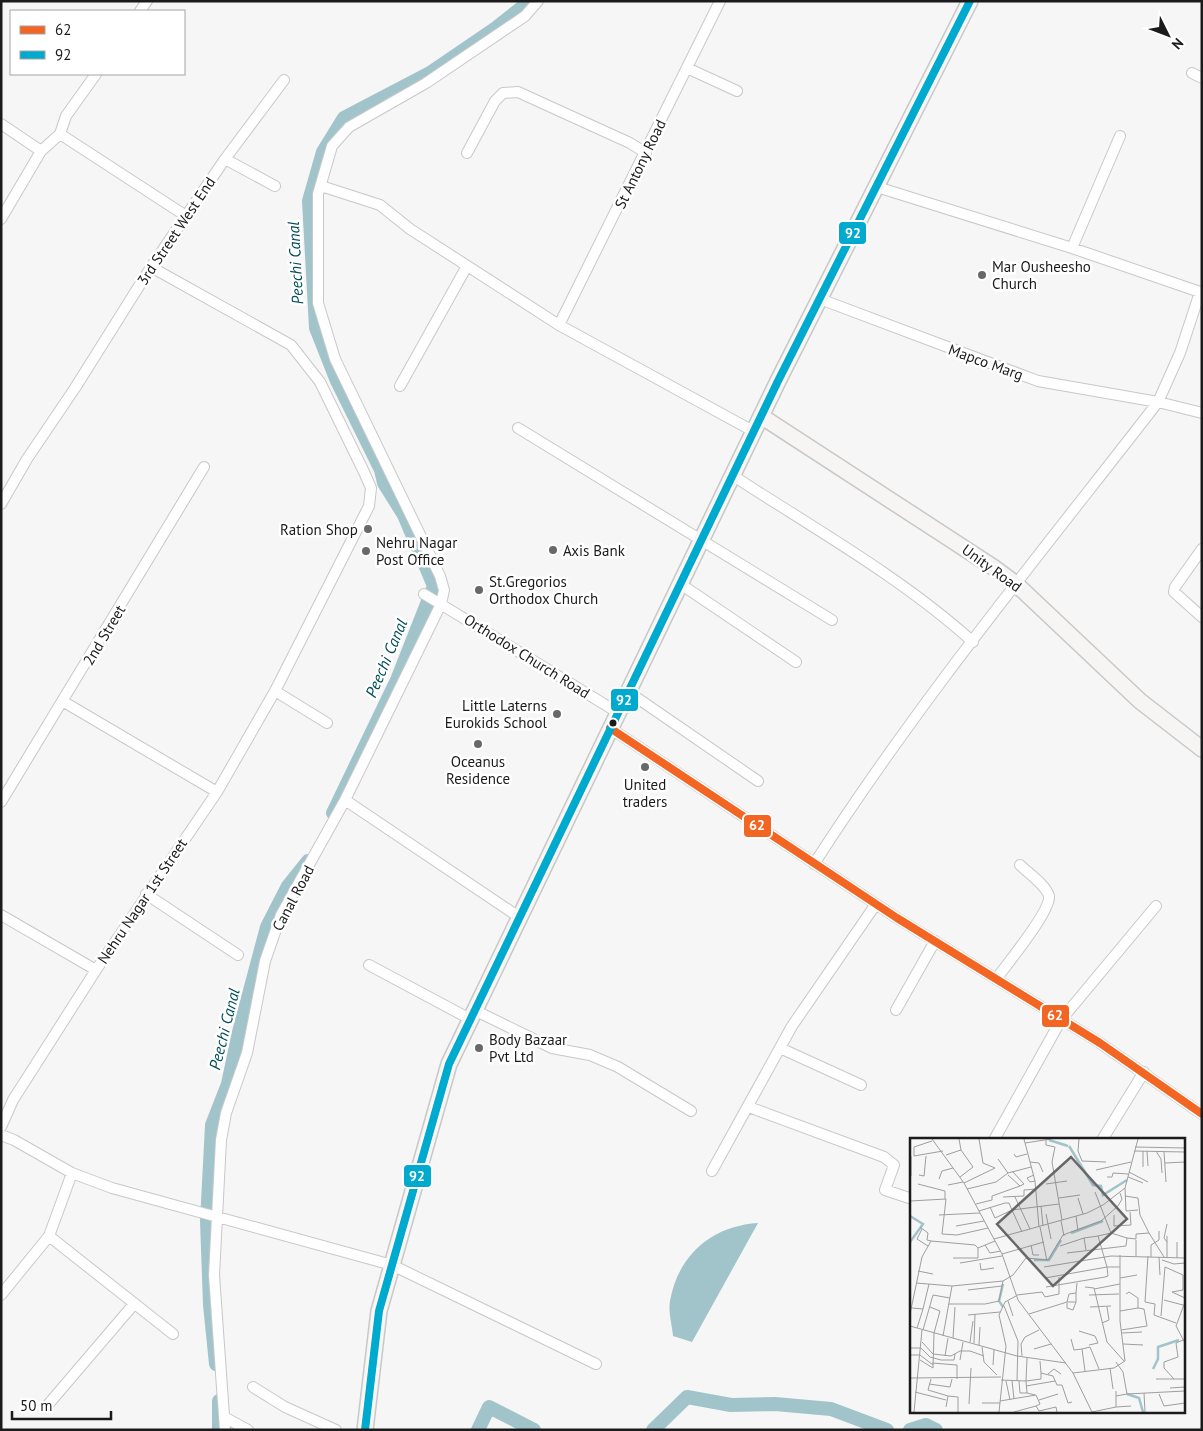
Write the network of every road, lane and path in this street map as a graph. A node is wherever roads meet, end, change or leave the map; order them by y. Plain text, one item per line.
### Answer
1 (538, 1) edge
2 (720, 1) edge
3 (970, 1) edge
4 (688, 68) junction
5 (95, 75) edge
6 (284, 80) dead end
7 (737, 91) dead end
8 (1, 124) edge
9 (60, 134) junction
10 (1120, 136) dead end
11 (41, 151) junction
12 (467, 153) dead end
13 (646, 153) junction
14 (225, 159) junction
15 (275, 186) dead end
16 (320, 186) junction
17 (876, 187) junction
18 (186, 216) junction
19 (1, 219) edge
20 (1072, 248) junction
21 (467, 266) junction
22 (151, 267) junction
23 (1201, 290) edge
24 (820, 299) junction
25 (559, 325) junction
26 (400, 386) dead end
27 (1158, 402) junction
28 (1202, 413) edge
29 (761, 416) junction
30 (518, 428) dead end
31 (753, 431) junction
32 (204, 467) dead end
33 (732, 475) junction
34 (1, 504) edge
35 (701, 539) junction
36 (1202, 549) edge
37 (679, 584) junction
38 (1016, 584) junction
39 (424, 594) dead end
40 (439, 602) junction
41 (1202, 617) edge
42 (832, 620) dead end
43 (973, 642) junction
44 (796, 662) dead end
45 (274, 691) junction
46 (627, 691) junction
47 (64, 702) junction
48 (617, 712) junction
49 (327, 723) dead end
50 (610, 728) junction
51 (1202, 749) edge
52 (758, 781) dead end
53 (217, 792) junction
54 (345, 800) junction
55 (1, 802) edge
56 (814, 864) junction
57 (1020, 865) dead end
58 (146, 894) junction
59 (876, 904) junction
60 (1156, 906) dead end
61 (1, 915) edge
62 (519, 917) junction
63 (935, 941) junction
64 (238, 955) dead end
65 (370, 965) dead end
66 (96, 970) junction
67 (997, 978) junction
68 (896, 1010) dead end
69 (472, 1015) junction
70 (1060, 1020) junction
71 (780, 1048) junction
72 (1144, 1072) junction
73 (861, 1085) dead end
74 (748, 1106) junction
75 (691, 1111) dead end
76 (1202, 1114) edge
77 (1, 1127) edge
78 (1, 1135) edge
79 (995, 1138) edge
80 (1103, 1138) edge
81 (712, 1171) dead end
82 (72, 1173) junction
83 (910, 1198) edge
84 (214, 1215) junction
85 (49, 1236) junction
86 (392, 1265) junction
87 (1, 1295) edge
88 (134, 1304) junction
89 (173, 1334) dead end
90 (596, 1364) dead end
91 (254, 1387) dead end
92 (46, 1407) dead end
93 (224, 1417) junction
94 (225, 1430) edge
95 (248, 1430) edge
96 (336, 1430) edge
97 (365, 1430) edge

1 - 16 street
2 - 4 street, St Antony Road
3 - 17 street
4 - 7 street
4 - 13 street, St Antony Road
5 - 9 street
6 - 14 street, 3rd Street West End
8 - 11 street
9 - 11 street
9 - 18 street
10 - 20 street
11 - 19 street
12 - 13 street
13 - 25 street, St Antony Road
14 - 15 street
14 - 18 street, 3rd Street West End
16 - 21 street
16 - 40 street
17 - 20 street
17 - 24 street
18 - 22 street, 3rd Street West End
20 - 23 street
21 - 25 street
21 - 26 street
22 - 34 street, 3rd Street West End
22 - 45 street, Nehru Nagar 1st Street
23 - 27 street
24 - 27 street, Mapco Marg
24 - 29 street
25 - 31 street
27 - 28 street, Mapco Marg
27 - 38 street
29 - 31 street
29 - 38 street, Unity Road
30 - 35 street
31 - 33 street
32 - 47 street, 2nd Street
33 - 35 street
33 - 43 street
35 - 37 street
35 - 42 street
36 - 41 street
37 - 44 street
37 - 46 street
38 - 43 street
38 - 51 street, Unity Road
39 - 40 street, Orthodox Church Road
40 - 48 street, Orthodox Church Road
40 - 54 street, Canal Road
43 - 56 street
45 - 49 street
45 - 53 street, Nehru Nagar 1st Street
46 - 48 street
46 - 52 street
47 - 53 street
47 - 55 street, 2nd Street
48 - 50 street
50 - 56 street
50 - 62 street
53 - 58 street, Nehru Nagar 1st Street
54 - 62 street
54 - 84 street, Canal Road
56 - 59 street
57 - 67 street
58 - 64 street
58 - 66 street, Nehru Nagar 1st Street
59 - 63 street
59 - 71 street
60 - 70 street
61 - 66 street, Nehru Nagar 1st Street
62 - 69 street
63 - 67 street
63 - 68 street
65 - 69 street
66 - 77 street
67 - 70 street
69 - 75 street
69 - 86 street
70 - 72 street
70 - 79 street
71 - 73 street
71 - 74 street
72 - 76 street
72 - 80 street
74 - 81 street
74 - 83 street
78 - 82 street
82 - 84 street
82 - 85 street
84 - 86 street
84 - 93 street, Canal Road
85 - 87 street
85 - 88 street
86 - 90 street
86 - 97 street
88 - 89 street
88 - 92 street
91 - 96 street
93 - 94 street, Canal Road
93 - 95 street

